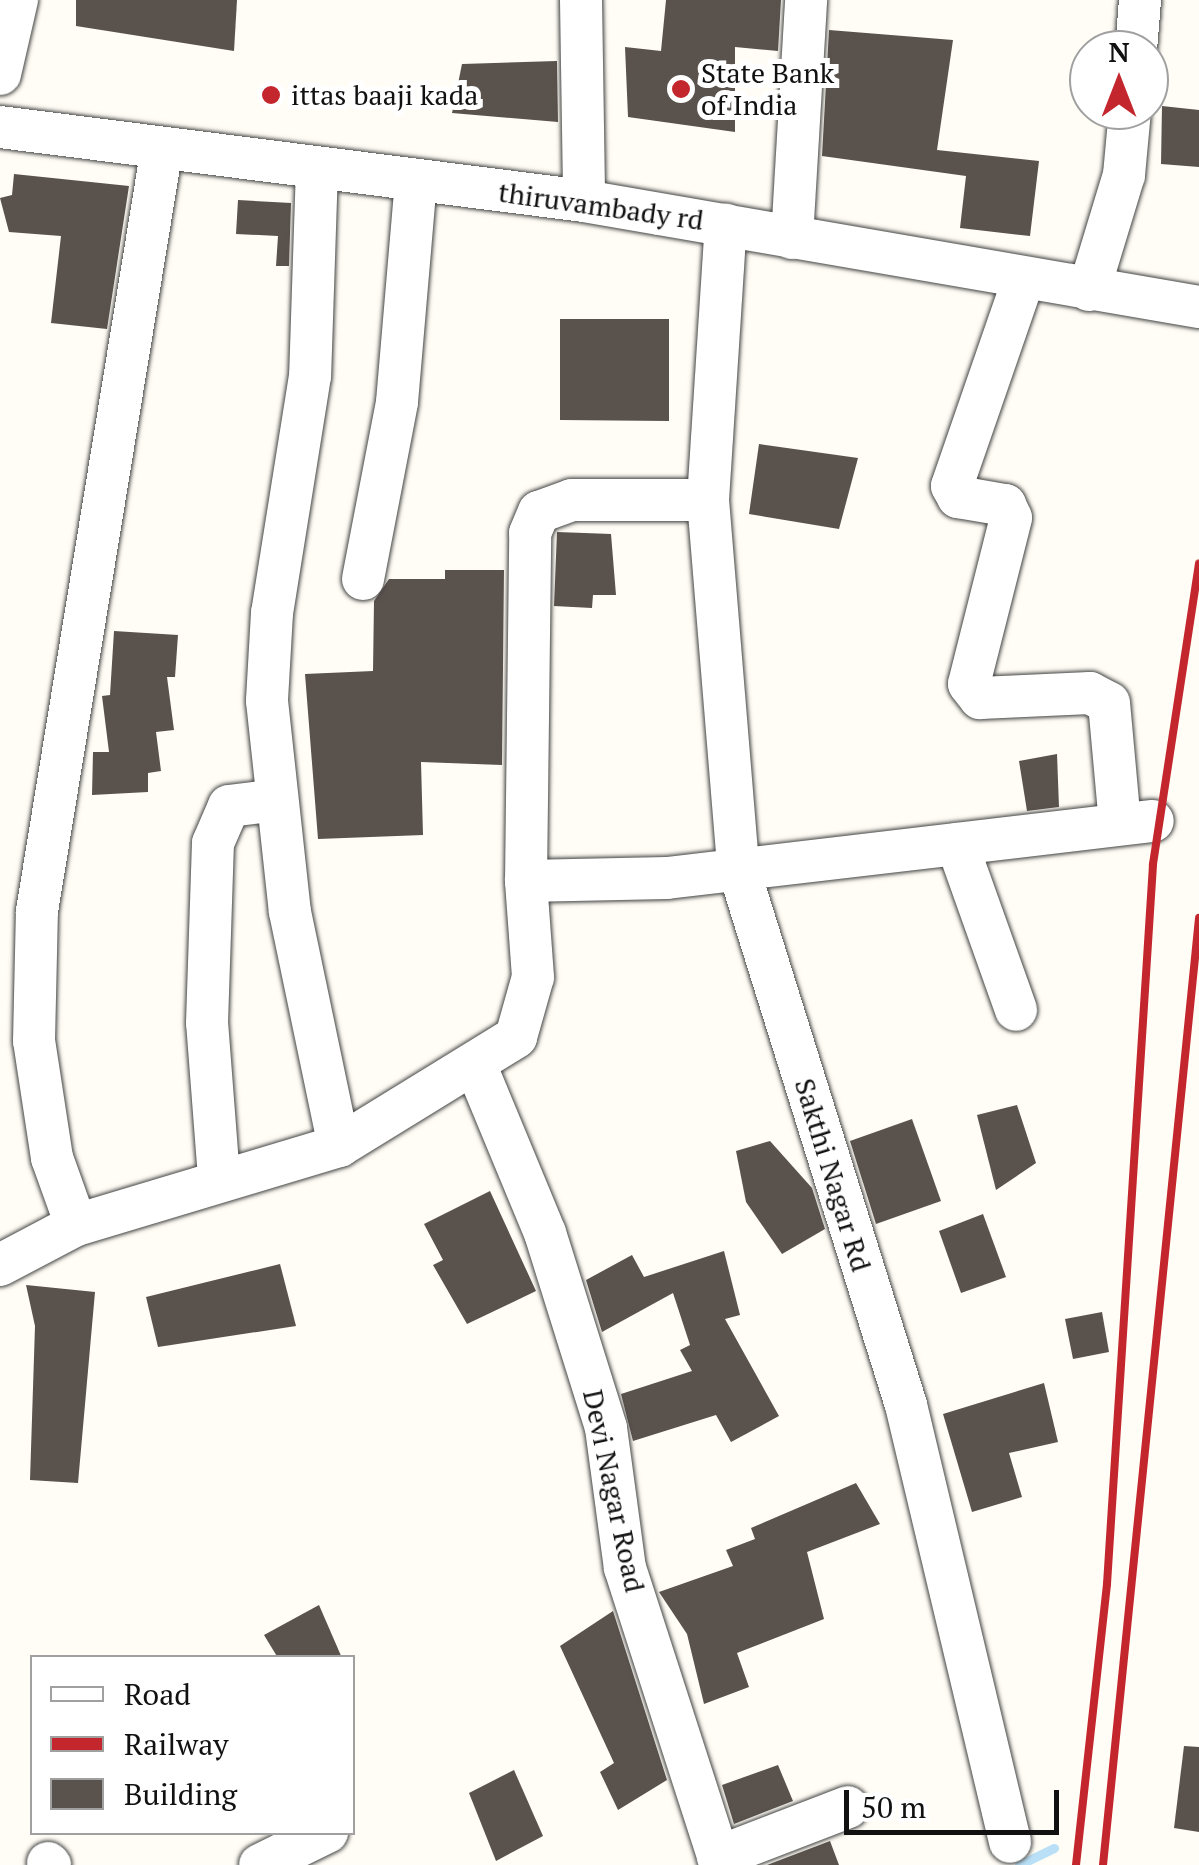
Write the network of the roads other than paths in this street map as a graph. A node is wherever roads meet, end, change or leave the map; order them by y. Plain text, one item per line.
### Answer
1 (17, 0) edge
2 (581, 0) edge
3 (806, 0) edge
4 (1140, 0) edge
5 (1138, 30) edge
6 (0, 74) edge
7 (0, 127) edge
8 (1128, 130) edge
9 (162, 148) junction
10 (317, 168) junction
11 (416, 180) junction
12 (584, 201) junction
13 (726, 225) junction
14 (792, 238) junction
15 (1024, 278) junction
16 (1089, 290) junction
17 (1199, 307) edge
18 (708, 500) junction
19 (362, 579) dead end
20 (277, 800) junction
21 (958, 844) junction
22 (738, 867) junction
23 (526, 880) junction
24 (1016, 1010) dead end
25 (475, 1064) junction
26 (339, 1146) junction
27 (219, 1178) junction
28 (76, 1226) junction
29 (0, 1266) edge
30 (848, 1807) dead end
31 (321, 1835) edge
32 (1010, 1842) dead end
33 (719, 1861) edge
34 (260, 1865) edge

1 - 6 street
2 - 12 street
3 - 14 street
4 - 5 street
7 - 9 street, thiruvambady rd
8 - 16 street
9 - 10 street, thiruvambady rd
9 - 28 street
10 - 11 street, thiruvambady rd
10 - 20 street
11 - 12 street, thiruvambady rd
11 - 19 street
12 - 13 street, thiruvambady rd
13 - 14 street, thiruvambady rd
13 - 18 street, Sakthi Nagar Rd
14 - 15 street, thiruvambady rd
15 - 16 street, thiruvambady rd
15 - 21 street
16 - 17 street, thiruvambady rd
18 - 22 street, Sakthi Nagar Rd
18 - 23 street
20 - 26 street
20 - 27 street
21 - 22 street
21 - 24 street
22 - 23 street
22 - 32 street, Sakthi Nagar Rd
23 - 25 street
25 - 26 street
25 - 33 street, Devi Nagar Road
26 - 27 street
27 - 28 street
28 - 29 street
30 - 33 street
31 - 34 street

